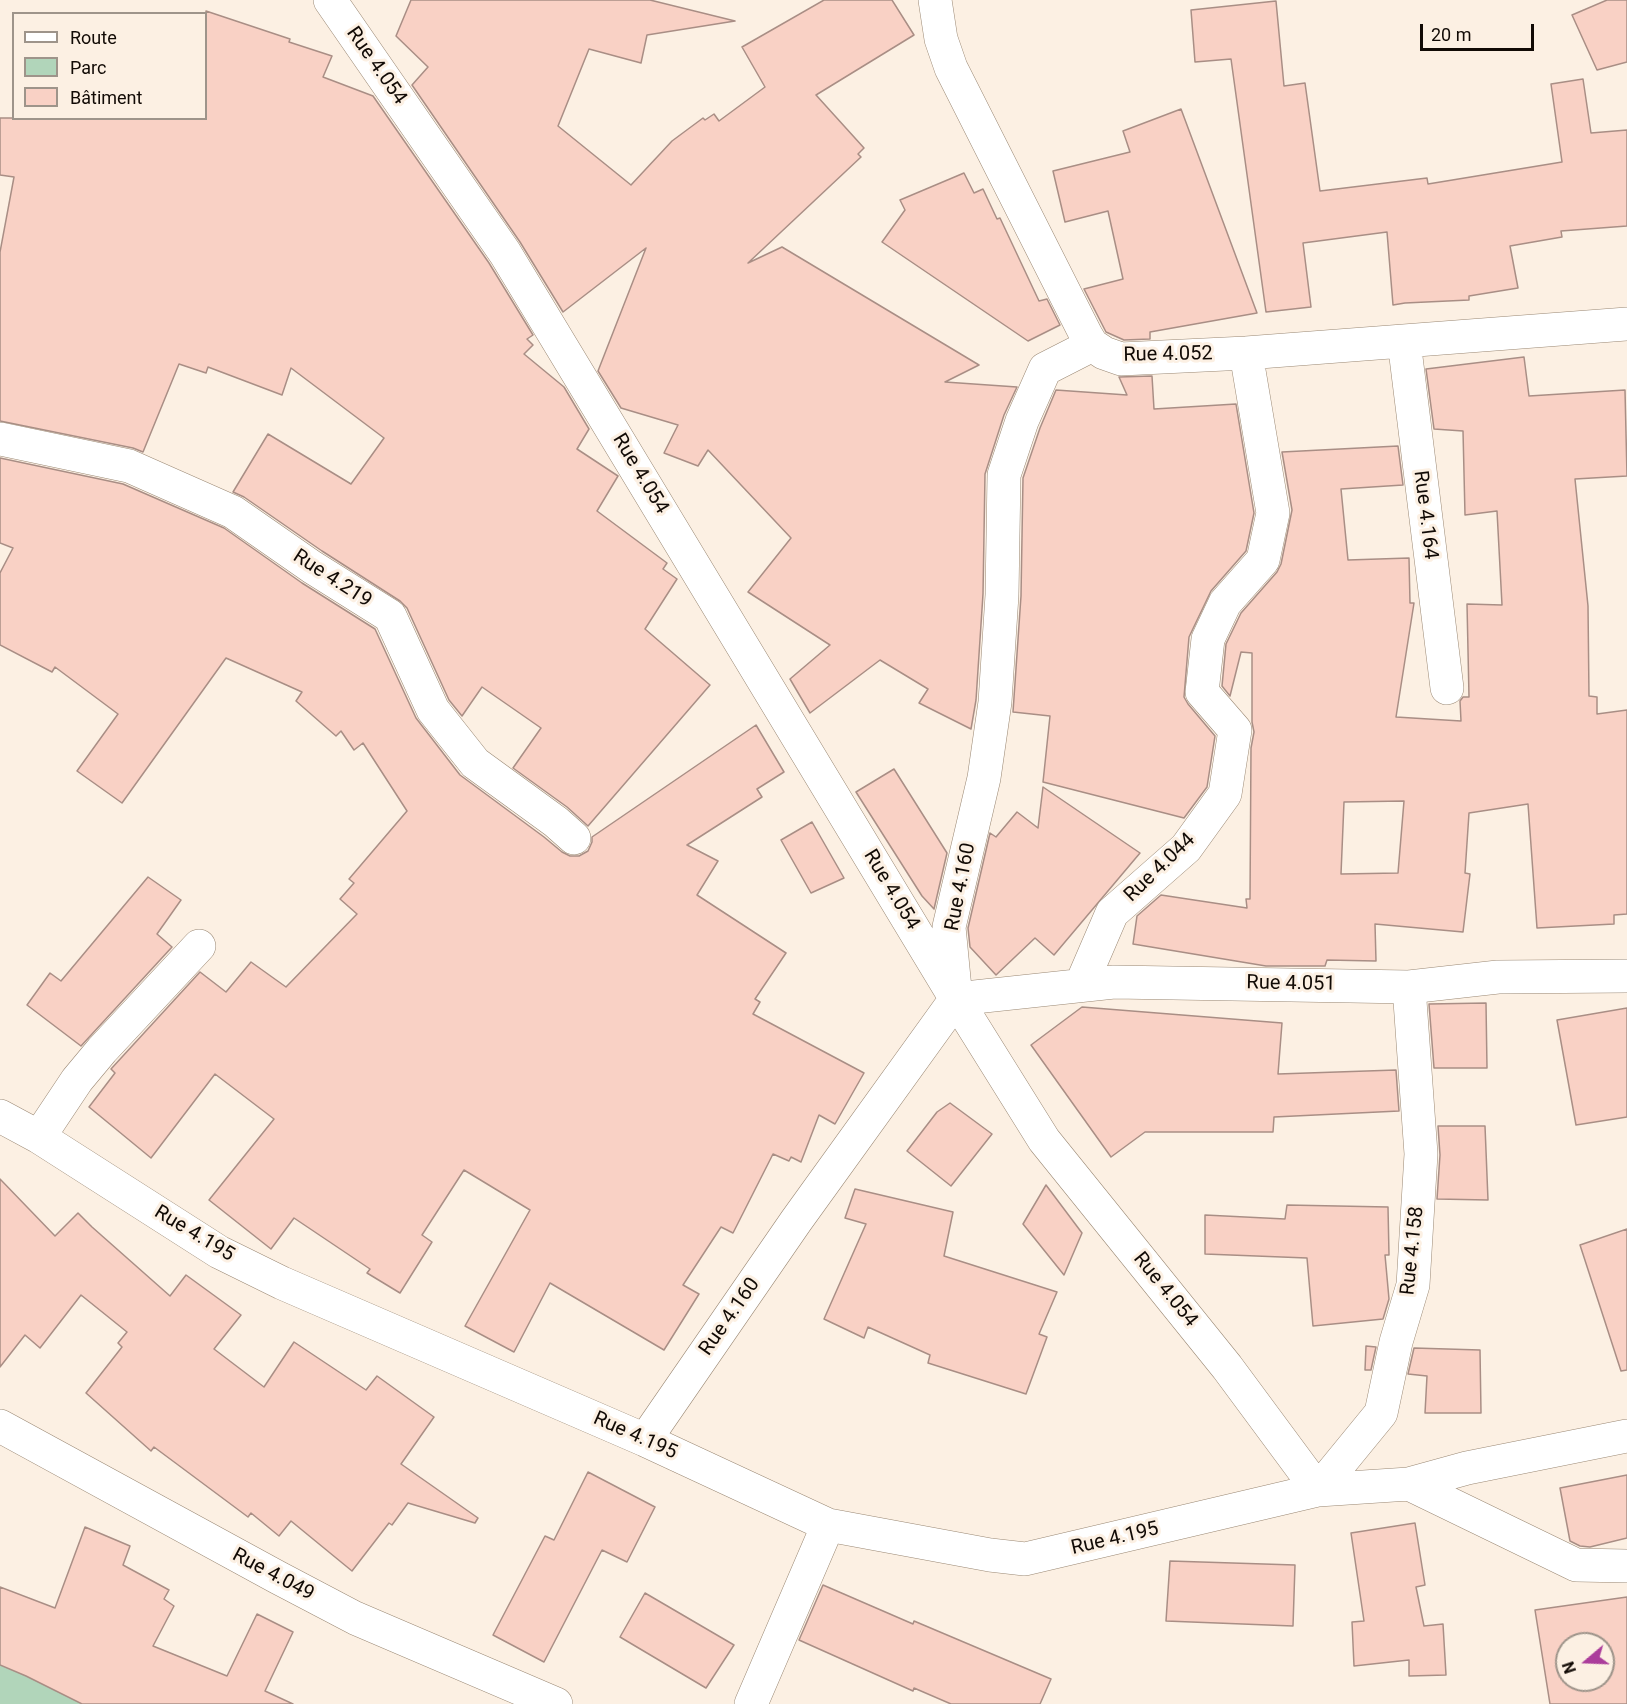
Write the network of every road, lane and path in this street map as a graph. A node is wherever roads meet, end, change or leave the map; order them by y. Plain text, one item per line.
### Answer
1 (330, 0) edge
2 (935, 0) edge
3 (1627, 324) edge
4 (1404, 341) junction
5 (1092, 345) junction
6 (1246, 353) junction
7 (0, 439) edge
8 (1447, 688) dead end
9 (574, 838) dead end
10 (199, 946) dead end
11 (1627, 976) edge
12 (1081, 985) junction
13 (1409, 987) junction
14 (956, 999) junction
15 (0, 1116) edge
16 (39, 1137) junction
17 (0, 1426) edge
18 (1627, 1436) edge
19 (645, 1440) junction
20 (1409, 1484) junction
21 (1318, 1490) junction
22 (828, 1525) junction
23 (1627, 1566) edge
24 (556, 1704) edge
25 (751, 1704) edge

1 - 14 street, Rue 4.054
2 - 5 street
3 - 4 street, Rue 4.052
4 - 6 street, Rue 4.052
4 - 8 street, Rue 4.164
5 - 6 street, Rue 4.052
5 - 14 street, Rue 4.160
6 - 12 street, Rue 4.044
7 - 9 street, Rue 4.219
10 - 16 street
11 - 13 street, Rue 4.051
12 - 13 street, Rue 4.051
12 - 14 street, Rue 4.051
13 - 21 street, Rue 4.158
14 - 19 street, Rue 4.160
14 - 21 street, Rue 4.054
15 - 16 street, Rue 4.195
16 - 19 street, Rue 4.195
17 - 24 street, Rue 4.049
18 - 20 street
19 - 22 street, Rue 4.195
20 - 21 street
20 - 23 street
21 - 22 street, Rue 4.195
22 - 25 street

